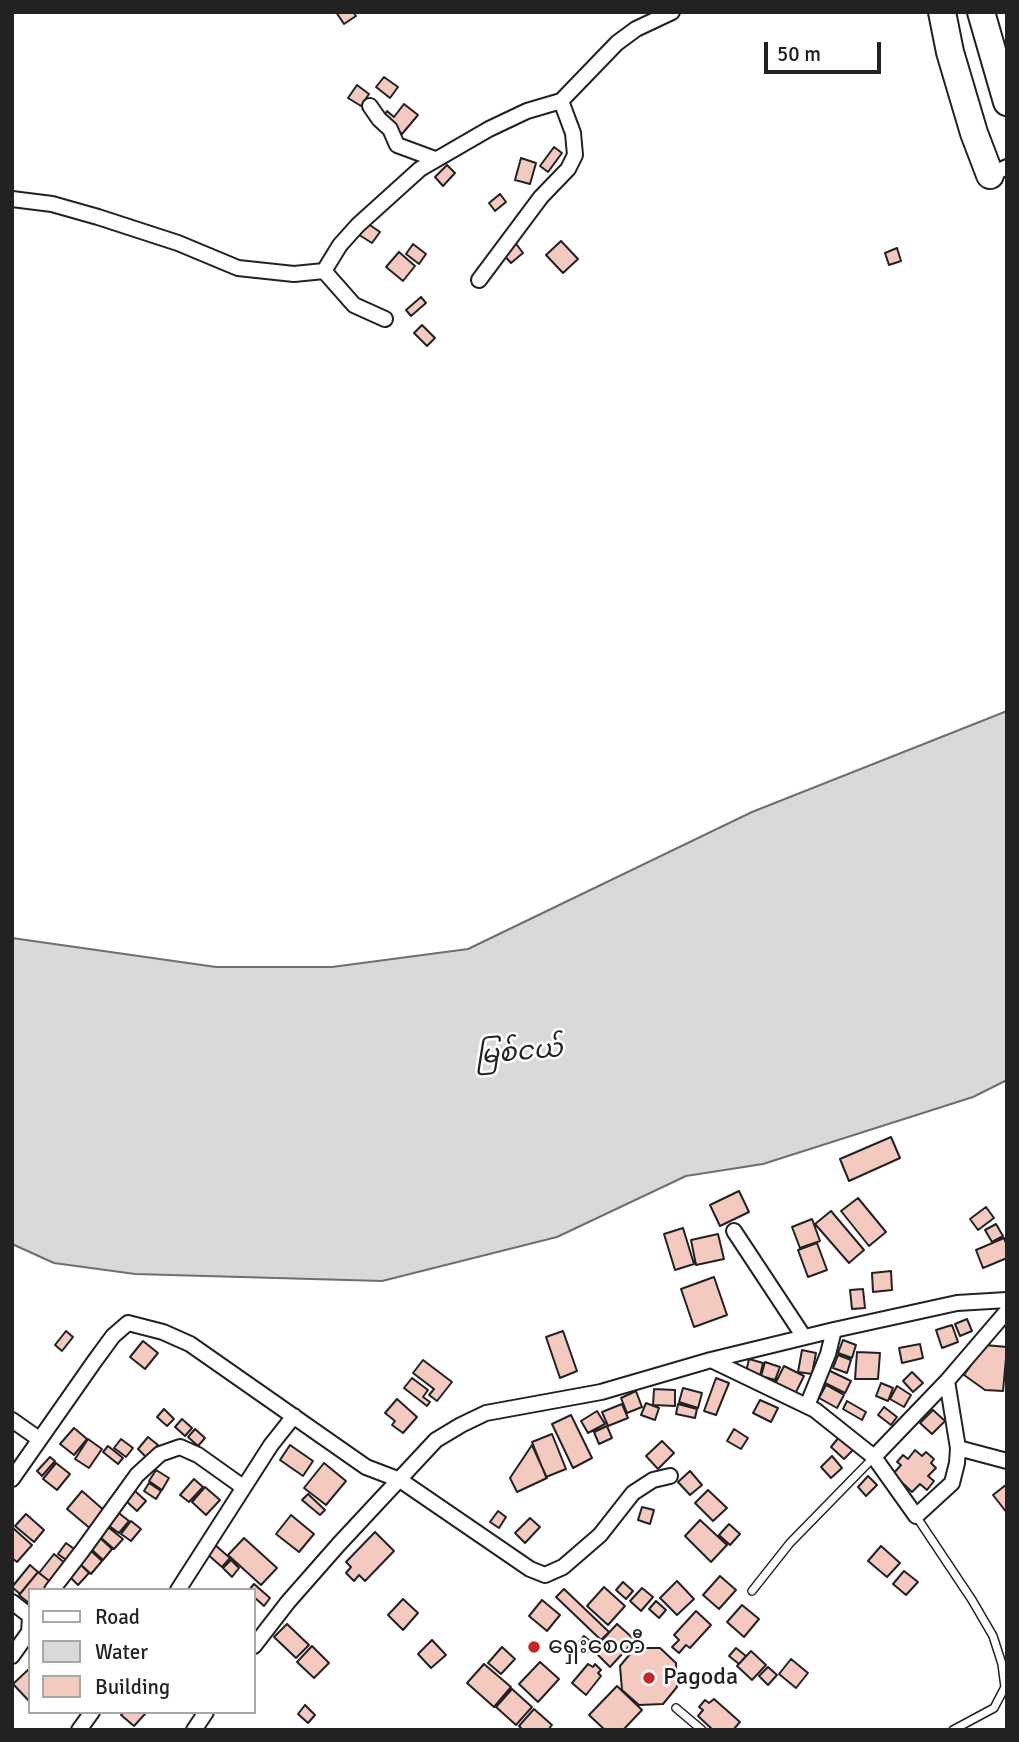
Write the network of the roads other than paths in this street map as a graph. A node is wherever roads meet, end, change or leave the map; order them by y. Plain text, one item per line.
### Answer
1 (671, 12) edge
2 (942, 12) edge
3 (981, 12) edge
4 (561, 101) junction
5 (1007, 102) edge
6 (370, 106) dead end
7 (435, 159) junction
8 (998, 171) edge
9 (12, 200) edge
10 (324, 271) junction
11 (479, 279) dead end
12 (385, 319) dead end
13 (734, 1231) dead end
14 (1007, 1300) edge
15 (1007, 1311) edge
16 (834, 1330) junction
17 (804, 1337) junction
18 (711, 1360) junction
19 (947, 1381) junction
20 (807, 1406) junction
21 (294, 1416) junction
22 (12, 1420) edge
23 (39, 1439) junction
24 (958, 1448) junction
25 (874, 1457) junction
26 (1007, 1461) edge
27 (670, 1476) dead end
28 (12, 1479) edge
29 (400, 1480) junction
30 (243, 1488) junction
31 (916, 1516) junction
32 (54, 1588) edge
33 (179, 1588) edge
34 (752, 1591) dead end
35 (12, 1602) edge
36 (28, 1614) edge
37 (28, 1633) edge
38 (256, 1643) edge
39 (12, 1656) edge
40 (676, 1708) dead end
41 (91, 1714) edge
42 (205, 1714) edge
43 (79, 1730) edge
44 (194, 1730) edge
45 (702, 1730) edge
46 (953, 1730) edge

1 - 4 street
2 - 8 highway
3 - 5 highway
4 - 7 street
4 - 11 street
6 - 7 street
7 - 10 street
9 - 10 street
10 - 12 street
13 - 17 street
14 - 16 street
15 - 19 street
16 - 17 street
16 - 20 street
17 - 18 street
18 - 20 street
18 - 29 street
19 - 24 street
19 - 25 street
20 - 25 street
21 - 23 street
21 - 29 street
21 - 30 street
22 - 23 street
23 - 28 street
24 - 26 street
24 - 31 street
25 - 31 street
25 - 34 lane
27 - 29 street
29 - 38 street
30 - 32 street
30 - 33 street
31 - 46 lane
35 - 36 street
37 - 39 street
40 - 45 lane
41 - 43 street
42 - 44 street

